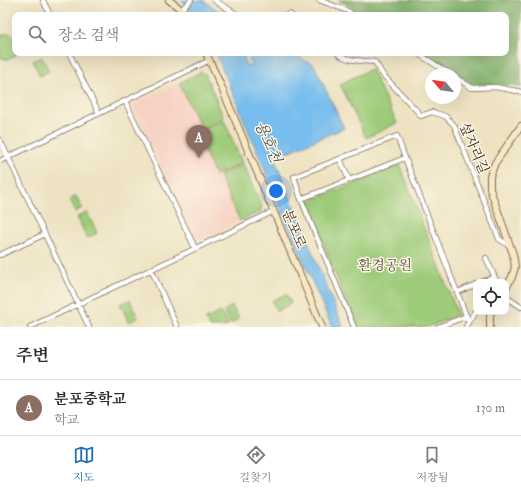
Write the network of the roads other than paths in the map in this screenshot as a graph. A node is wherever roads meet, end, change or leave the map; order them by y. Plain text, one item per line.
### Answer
1 (43, 0) edge
2 (169, 0) edge
3 (191, 0) edge
4 (214, 0) edge
5 (319, 0) edge
6 (183, 11) edge
7 (49, 12) edge
8 (233, 12) edge
9 (350, 12) edge
10 (70, 56) edge
11 (208, 56) edge
12 (340, 56) edge
13 (421, 56) edge
14 (210, 60) junction
15 (440, 68) edge
16 (461, 81) edge
17 (521, 92) edge
18 (125, 101) junction
19 (99, 114) junction
20 (521, 126) edge
21 (0, 140) edge
22 (8, 157) junction
23 (405, 158) junction
24 (340, 159) junction
25 (0, 161) edge
26 (349, 180) junction
27 (301, 199) junction
28 (274, 211) junction
29 (45, 234) junction
30 (510, 246) junction
31 (195, 248) junction
32 (0, 255) edge
33 (486, 258) dead end
34 (151, 269) junction
35 (495, 279) edge
36 (509, 282) edge
37 (473, 285) edge
38 (458, 292) junction
39 (509, 299) edge
40 (78, 304) junction
41 (521, 307) edge
42 (473, 315) edge
43 (490, 315) edge
44 (467, 316) junction
45 (467, 325) edge
46 (491, 326) edge
47 (30, 327) edge
48 (89, 327) edge
49 (177, 327) edge
50 (322, 327) edge
51 (354, 327) edge
52 (438, 327) edge

1 - 7 street
2 - 6 main road
3 - 6 street
4 - 8 street
5 - 9 street
10 - 19 street
11 - 14 main road, 분포로
12 - 30 street, 섶자리길
13 - 15 street
14 - 18 street
14 - 28 main road, 분포로
16 - 17 street
18 - 19 street
18 - 31 street
19 - 22 street
20 - 30 main road
21 - 22 street
22 - 25 street
22 - 29 street
23 - 24 street
23 - 26 street
23 - 38 street
24 - 26 street
24 - 27 street
26 - 27 street
27 - 51 street
28 - 31 street
28 - 50 main road, 분포로
29 - 32 street
29 - 40 street
30 - 36 main road
31 - 34 street
33 - 35 street
34 - 40 street
34 - 49 street
37 - 38 street
38 - 44 street
39 - 41 street
40 - 47 street
40 - 48 street
42 - 45 street
43 - 46 main road
44 - 45 street
44 - 52 street

